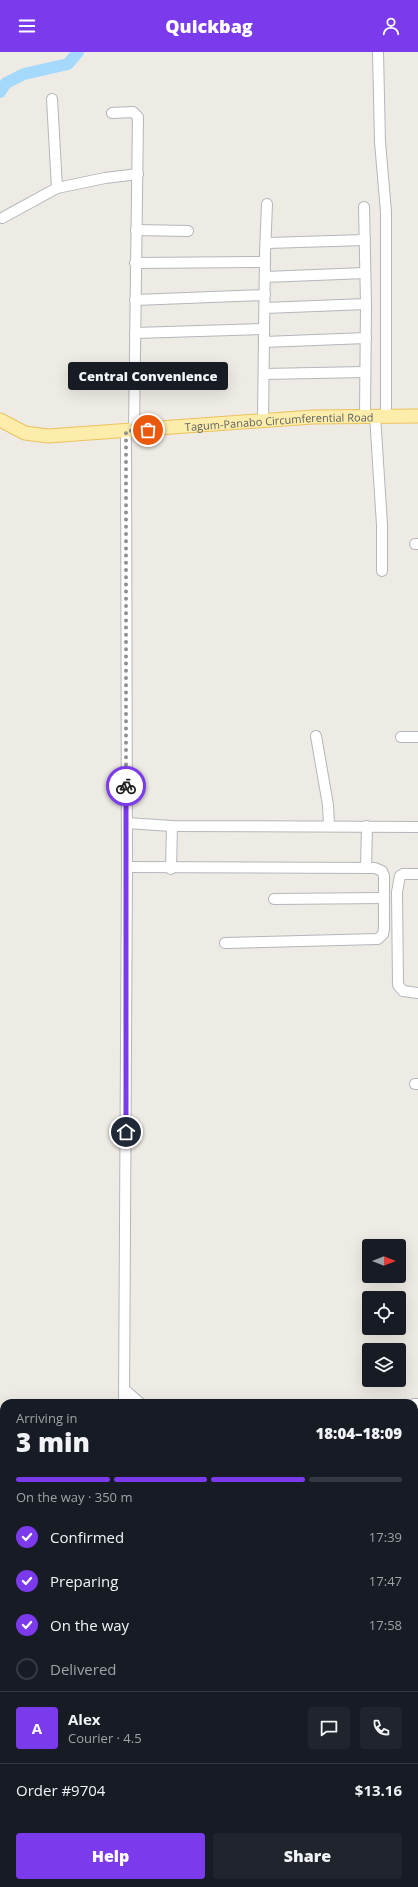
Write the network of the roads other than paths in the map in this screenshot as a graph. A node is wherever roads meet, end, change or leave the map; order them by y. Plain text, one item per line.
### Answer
1 (378, 52) edge
2 (52, 99) dead end
3 (112, 113) dead end
4 (138, 174) junction
5 (57, 188) junction
6 (267, 204) dead end
7 (364, 207) dead end
8 (2, 218) dead end
9 (136, 230) junction
10 (188, 231) dead end
11 (365, 240) junction
12 (267, 243) junction
13 (265, 262) junction
14 (135, 264) junction
15 (365, 273) junction
16 (265, 276) junction
17 (265, 295) junction
18 (135, 300) junction
19 (366, 304) junction
20 (265, 308) junction
21 (264, 329) junction
22 (135, 333) junction
23 (366, 338) junction
24 (264, 342) junction
25 (365, 372) junction
26 (264, 374) junction
27 (375, 415) junction
28 (418, 416) edge
29 (0, 420) edge
30 (264, 421) junction
31 (130, 431) junction
32 (382, 571) dead end
33 (316, 736) dead end
34 (401, 737) dead end
35 (418, 737) edge
36 (126, 823) junction
37 (329, 825) junction
38 (172, 826) junction
39 (367, 826) junction
40 (418, 827) edge
41 (127, 867) junction
42 (171, 868) junction
43 (366, 868) junction
44 (418, 874) edge
45 (384, 898) junction
46 (274, 899) dead end
47 (225, 943) dead end
48 (418, 993) edge
49 (125, 1390) junction
50 (124, 1399) edge
51 (135, 1399) edge

1 - 27 street
2 - 5 street
3 - 4 street
4 - 5 street
4 - 9 street
5 - 8 street
6 - 12 street
7 - 11 street
9 - 10 street
9 - 14 street
11 - 12 street
11 - 15 street
12 - 13 street
13 - 14 street
13 - 16 street
14 - 18 street
15 - 16 street
15 - 19 street
16 - 17 street
17 - 18 street
17 - 20 street
18 - 22 street
19 - 20 street
19 - 23 street
20 - 21 street
21 - 22 street
21 - 24 street
22 - 31 street
23 - 24 street
23 - 25 street
24 - 26 street
25 - 26 street
25 - 27 street
26 - 30 street
27 - 28 main road, Tagum-Panabo Circumferential Road
27 - 30 main road, Tagum-Panabo Circumferential Road
27 - 32 street
29 - 31 main road, Tagum-Panabo Circumferential Road
30 - 31 main road, Tagum-Panabo Circumferential Road
31 - 36 street
33 - 37 street
34 - 35 street
36 - 38 street
36 - 41 street
37 - 38 street
37 - 39 street
38 - 42 street
39 - 40 street
39 - 43 street
41 - 42 street
41 - 49 street
42 - 43 street
43 - 45 street
44 - 48 street
45 - 46 street
45 - 47 street
49 - 50 street
49 - 51 street

